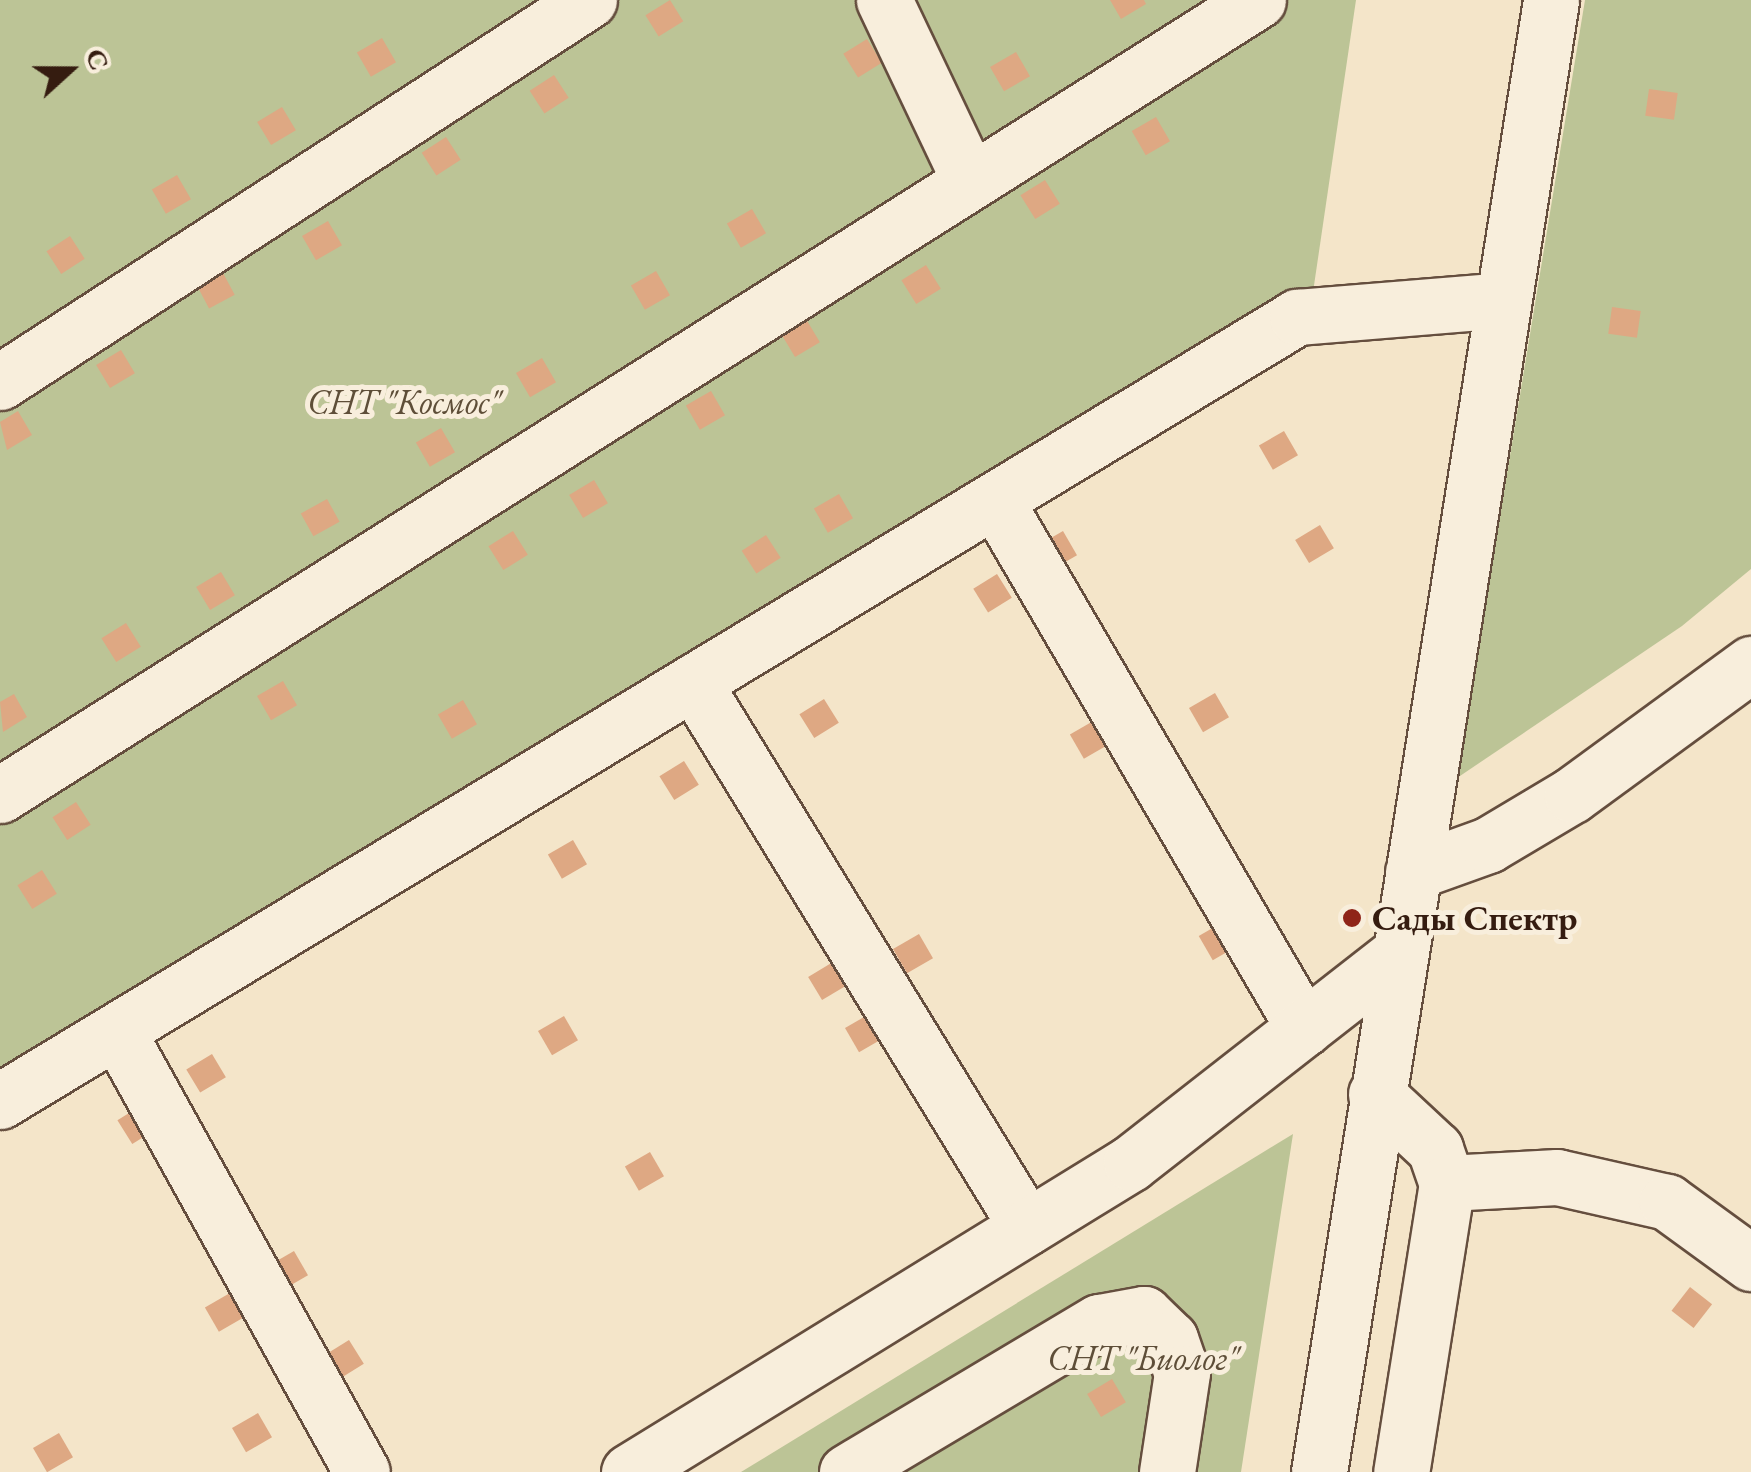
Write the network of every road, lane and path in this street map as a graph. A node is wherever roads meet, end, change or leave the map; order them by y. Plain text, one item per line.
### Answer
1 (589, 0) edge
2 (884, 0) edge
3 (1258, 0) edge
4 (1550, 0) edge
5 (968, 177) junction
6 (1504, 300) junction
7 (0, 382) edge
8 (995, 500) junction
9 (1743, 681) edge
10 (693, 682) junction
11 (0, 794) edge
12 (1413, 872) junction
13 (1396, 956) junction
14 (1304, 1028) junction
15 (117, 1031) junction
16 (1376, 1094) junction
17 (0, 1102) edge
18 (1447, 1183) junction
19 (1027, 1227) junction
20 (1751, 1263) edge
21 (1418, 1463) edge
22 (362, 1472) edge
23 (628, 1472) edge
24 (847, 1472) edge
25 (1167, 1472) edge
26 (1320, 1472) edge

1 - 7 street
2 - 5 street
3 - 5 street
4 - 6 street
5 - 11 street
6 - 8 street
6 - 12 street
8 - 10 street
8 - 14 street
9 - 12 street
10 - 15 street
10 - 19 street
12 - 13 street
13 - 14 street
13 - 16 street
14 - 19 street
15 - 17 street
15 - 22 street
16 - 18 street
16 - 26 street
18 - 20 street
18 - 21 street
19 - 23 street
24 - 25 street

